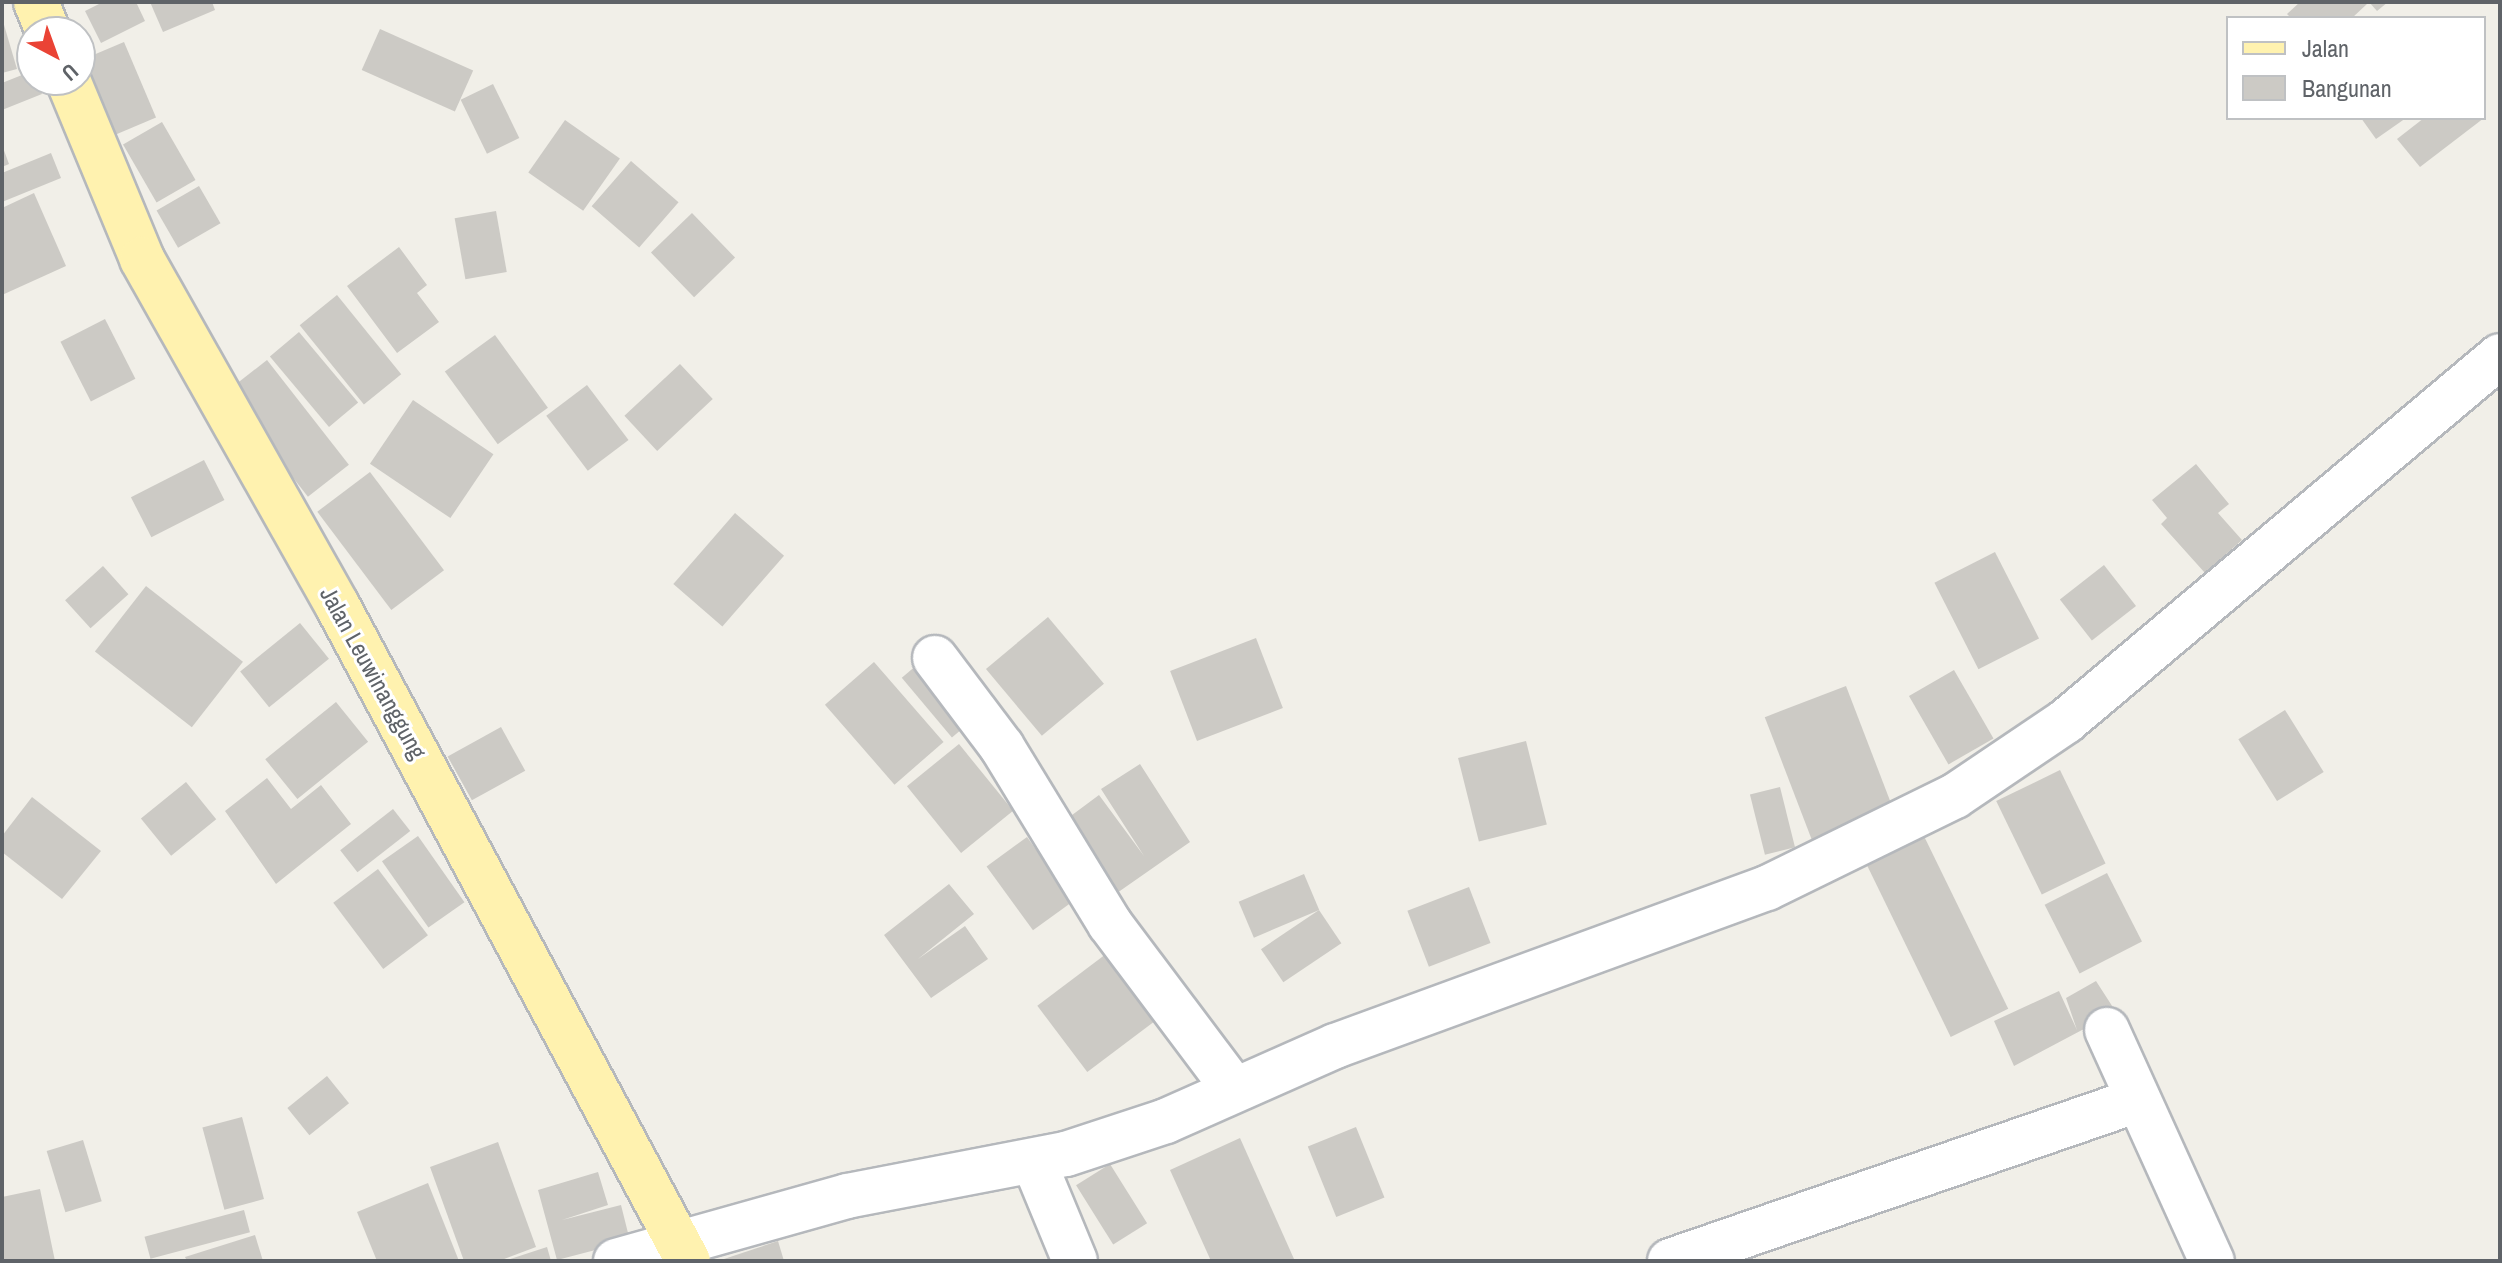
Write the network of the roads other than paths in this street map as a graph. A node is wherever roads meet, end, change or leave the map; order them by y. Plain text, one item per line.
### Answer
1 (75, 96) edge
2 (2500, 356) edge
3 (935, 658) dead end
4 (2107, 1030) dead end
5 (1234, 1089) junction
6 (2137, 1100) junction
7 (1034, 1162) junction
8 (683, 1251) edge
9 (616, 1261) edge
10 (1075, 1261) edge
11 (1670, 1261) edge
12 (2212, 1261) edge

1 - 8 main road, Jalan Leuwinanggung
2 - 5 street
3 - 5 street
4 - 6 street
5 - 7 street
6 - 11 street
6 - 12 street
7 - 8 street
7 - 10 street
8 - 9 street

